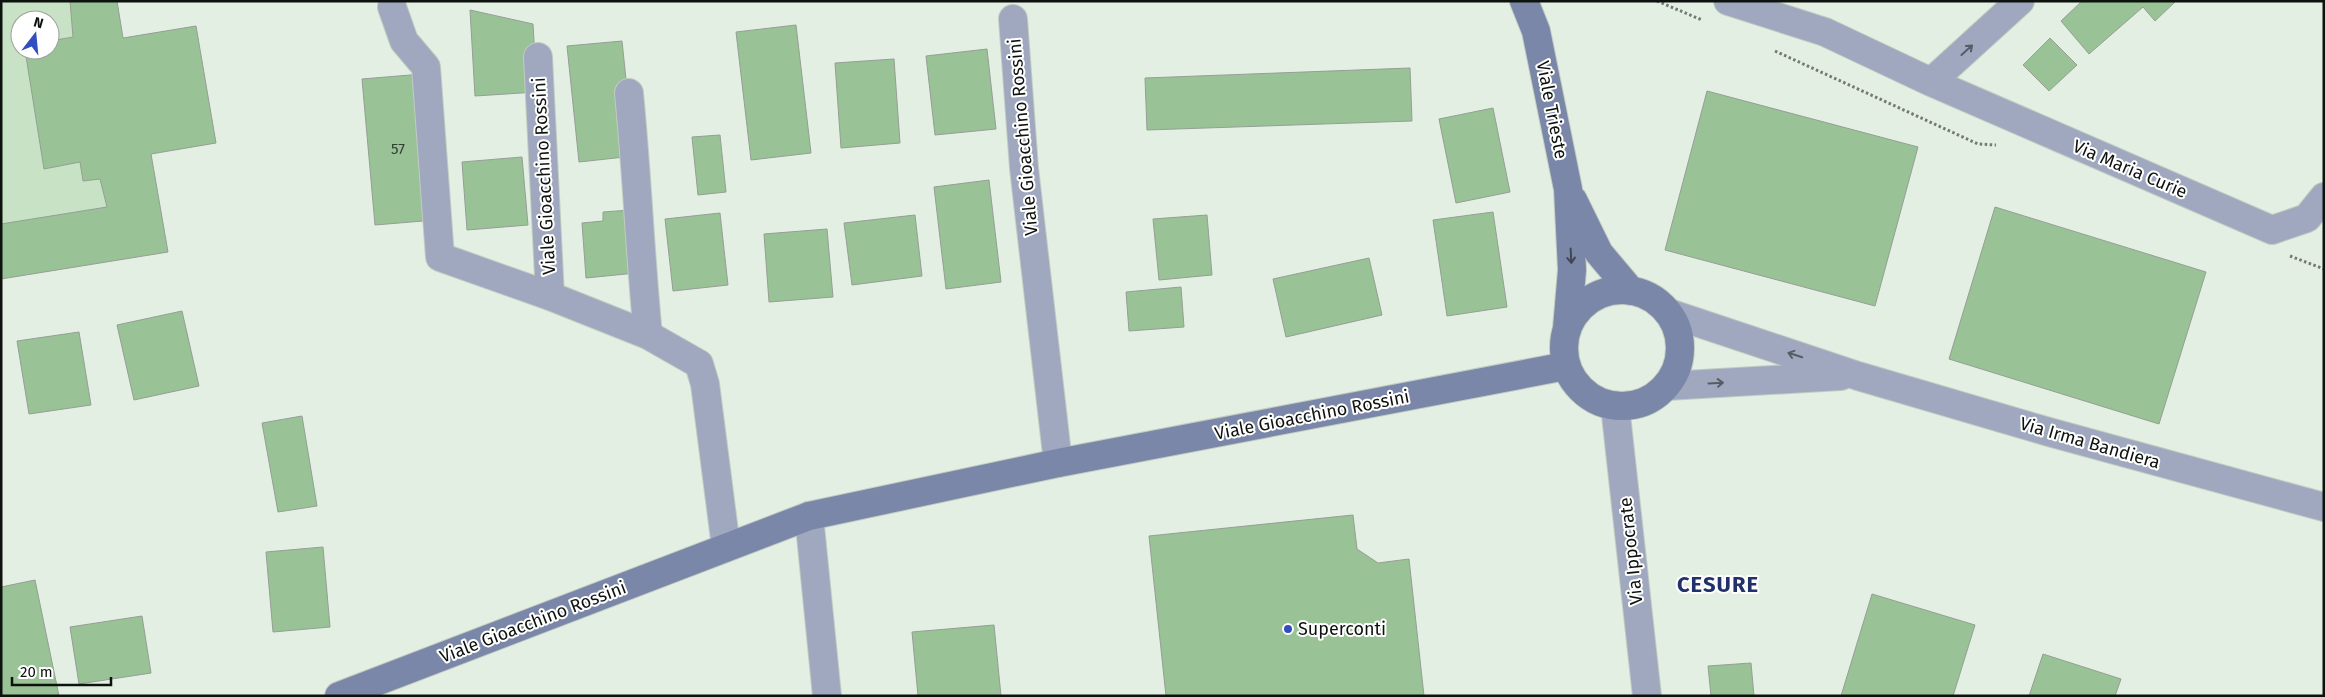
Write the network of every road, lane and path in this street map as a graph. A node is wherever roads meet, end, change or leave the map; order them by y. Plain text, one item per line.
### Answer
1 (1524, 1) edge
2 (1537, 1) edge
3 (1728, 1) edge
4 (2020, 1) edge
5 (392, 7) dead end
6 (1013, 19) dead end
7 (1536, 31) junction
8 (538, 57) dead end
9 (1930, 82) junction
10 (629, 93) dead end
11 (1568, 189) junction
12 (2324, 197) edge
13 (1631, 291) junction
14 (550, 296) junction
15 (1669, 314) junction
16 (1567, 328) junction
17 (648, 335) junction
18 (1566, 366) junction
19 (1858, 376) junction
20 (1667, 386) junction
21 (1615, 406) junction
22 (1058, 463) junction
23 (2324, 507) edge
24 (809, 516) junction
25 (726, 547) junction
26 (339, 696) edge
27 (827, 696) edge
28 (1647, 696) edge

1 - 7 street, Viale Trieste
2 - 7 street, Viale Trieste
3 - 9 street, Via Maria Curie
9 -> 4 street
5 - 14 street, Viale Gioacchino Rossini
6 - 22 street, Viale Gioacchino Rossini
7 - 11 street, Viale Trieste
8 - 14 street, Viale Gioacchino Rossini
9 - 12 street, Via Maria Curie
10 - 17 street
11 - 13 street, Viale Trieste
11 -> 16 street, Viale Trieste
13 - 15 street
13 - 16 street
14 - 17 street, Viale Gioacchino Rossini
19 -> 15 street, Via Irma Bandiera
15 - 20 street
16 - 18 street
17 - 25 street, Viale Gioacchino Rossini
18 - 21 street
18 - 22 street, Viale Gioacchino Rossini
20 -> 19 street, Via Irma Bandiera
19 - 23 street, Via Irma Bandiera
20 - 21 street
21 - 28 street, Via Ippocrate
22 - 24 street, Viale Gioacchino Rossini
24 - 25 street, Viale Gioacchino Rossini
24 - 27 street
25 - 26 street, Viale Gioacchino Rossini

